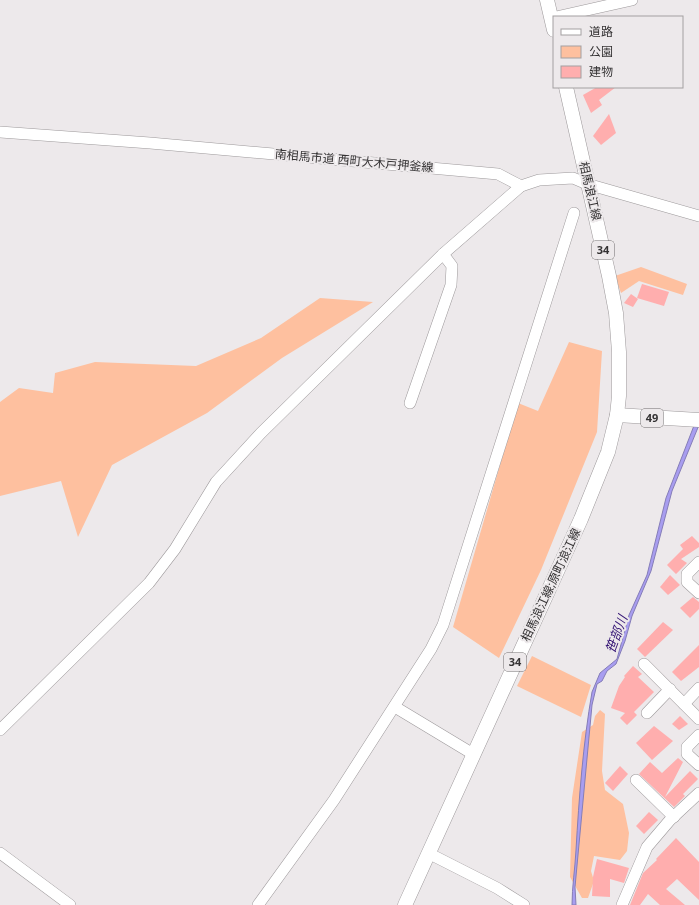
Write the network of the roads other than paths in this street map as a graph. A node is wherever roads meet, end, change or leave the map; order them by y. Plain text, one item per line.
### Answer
1 (548, 0) edge
2 (632, 0) edge
3 (573, 16) edge
4 (553, 18) edge
5 (566, 88) edge
6 (0, 132) edge
7 (587, 184) junction
8 (521, 186) junction
9 (574, 213) dead end
10 (699, 216) edge
11 (443, 254) junction
12 (410, 403) dead end
13 (617, 415) junction
14 (693, 420) edge
15 (699, 562) edge
16 (699, 593) edge
17 (644, 664) dead end
18 (699, 688) edge
19 (670, 689) junction
20 (684, 704) junction
21 (395, 707) junction
22 (647, 713) dead end
23 (699, 719) edge
24 (0, 730) edge
25 (699, 735) edge
26 (473, 754) junction
27 (699, 765) edge
28 (636, 780) dead end
29 (699, 793) edge
30 (674, 817) junction
31 (0, 853) edge
32 (428, 854) junction
33 (70, 905) edge
34 (258, 905) edge
35 (405, 905) edge
36 (524, 905) edge
37 (622, 905) edge

1 - 4 main road
2 - 3 street
5 - 7 main road, 相馬浪江線 / 34
6 - 8 street, 南相馬市道 西町大木戸押釜線
7 - 8 street
7 - 10 street
7 - 13 main road, 相馬浪江線 / 34
8 - 11 street
9 - 21 street
11 - 12 street
11 - 24 street
13 - 14 main road, 49
13 - 26 main road, 相馬浪江線;原町浪江線 / 34
15 - 16 street
17 - 19 street
18 - 20 street
19 - 20 street
19 - 22 street
20 - 23 street
21 - 26 street
21 - 34 street
25 - 27 street
26 - 32 main road, 相馬浪江線;原町浪江線 / 34
28 - 30 street
29 - 30 street
30 - 37 street
31 - 33 street
32 - 35 main road, 相馬浪江線;原町浪江線 / 34
32 - 36 street

